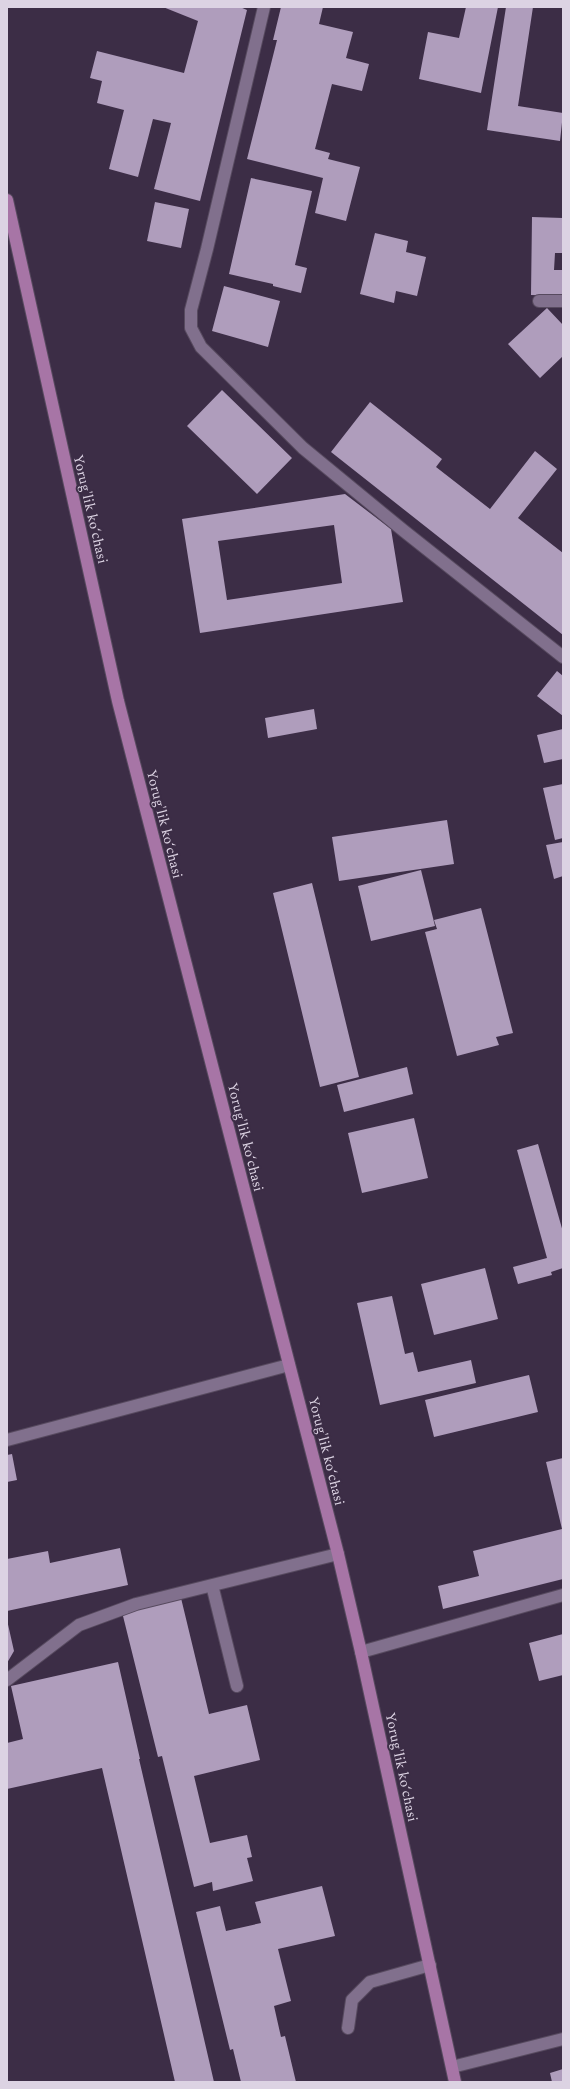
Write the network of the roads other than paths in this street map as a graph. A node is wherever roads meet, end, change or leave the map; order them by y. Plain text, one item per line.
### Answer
1 (264, 7) edge
2 (7, 200) edge
3 (539, 301) dead end
4 (563, 302) edge
5 (563, 657) edge
6 (289, 1365) junction
7 (7, 1440) edge
8 (338, 1554) junction
9 (212, 1585) junction
10 (563, 1595) edge
11 (361, 1652) junction
12 (7, 1680) edge
13 (237, 1686) dead end
14 (430, 1965) junction
15 (348, 2028) dead end
16 (563, 2039) edge
17 (452, 2068) junction
18 (455, 2082) edge

1 - 5 street
2 - 6 main road, Yorug'lik koʻchasi
3 - 4 street
6 - 7 street
6 - 8 main road, Yorug'lik koʻchasi
8 - 9 street
8 - 11 main road, Yorug'lik koʻchasi
9 - 12 street
9 - 13 street
10 - 11 street
11 - 14 main road, Yorug'lik koʻchasi
14 - 15 street
14 - 17 main road, Yorug'lik koʻchasi
16 - 17 street
17 - 18 main road, Yorug'lik koʻchasi

